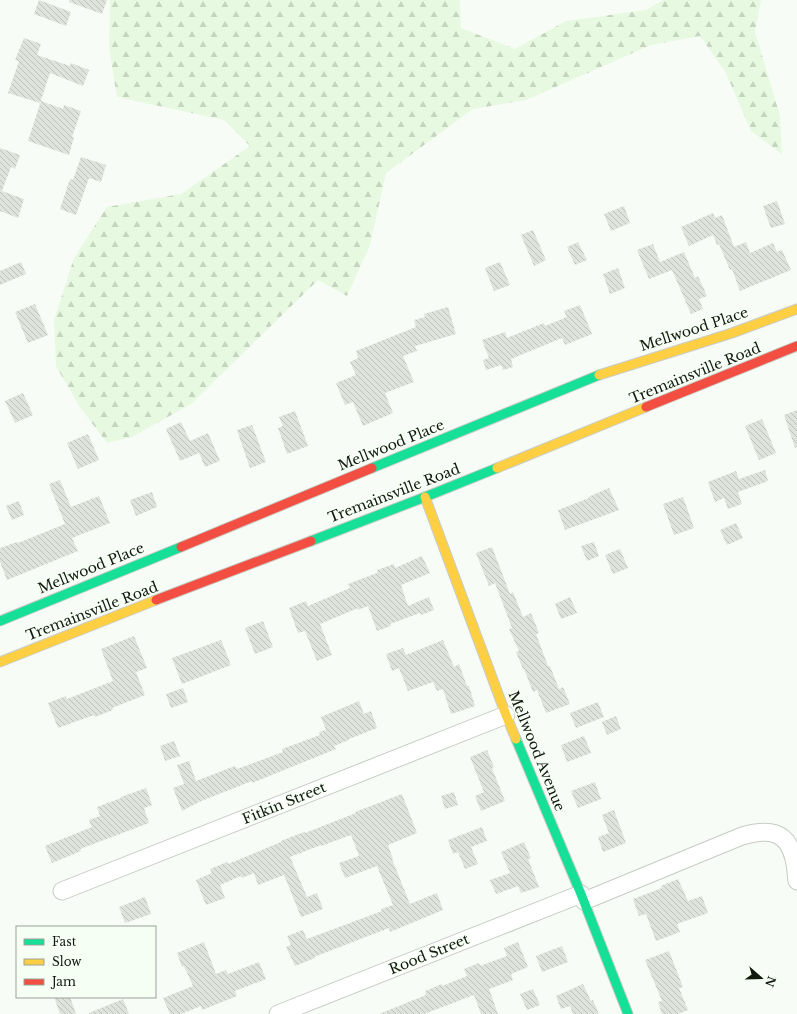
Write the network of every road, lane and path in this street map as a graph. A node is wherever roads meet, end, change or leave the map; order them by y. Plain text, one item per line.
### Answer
1 (797, 309) edge
2 (797, 346) edge
3 (425, 497) junction
4 (0, 621) edge
5 (0, 662) edge
6 (506, 715) junction
7 (797, 881) edge
8 (62, 891) dead end
9 (582, 897) junction
10 (278, 1014) edge
11 (628, 1014) edge

1 - 4 street, Mellwood Place
2 - 3 street, Tremainsville Road
3 - 5 street, Tremainsville Road
3 - 6 street, Mellwood Avenue
6 - 8 street, Fitkin Street
6 - 9 street, Mellwood Avenue
7 - 9 street, Rood Street
9 - 10 street, Rood Street
9 - 11 street, Mellwood Avenue

